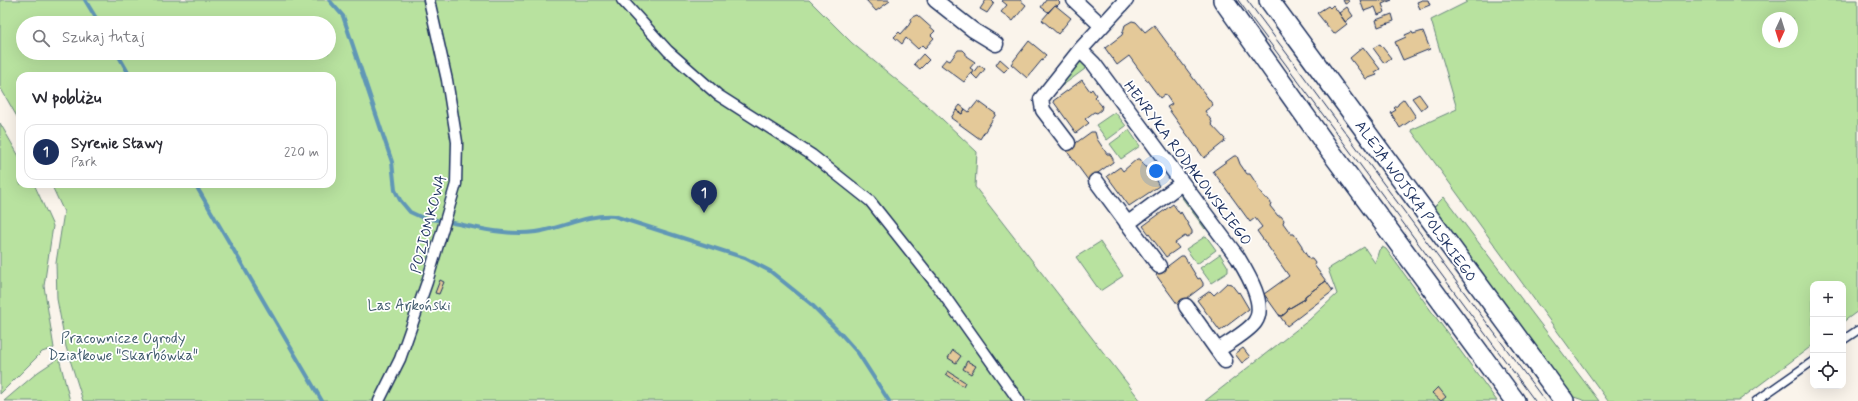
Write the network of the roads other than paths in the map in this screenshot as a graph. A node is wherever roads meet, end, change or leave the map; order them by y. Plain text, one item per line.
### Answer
1 (429, 0) edge
2 (622, 0) edge
3 (935, 0) edge
4 (1074, 0) edge
5 (1126, 0) edge
6 (1223, 0) edge
7 (1273, 2) edge
8 (1102, 26) junction
9 (996, 44) dead end
10 (1080, 50) junction
11 (1068, 143) dead end
12 (1096, 181) dead end
13 (1182, 183) junction
14 (1127, 224) junction
15 (1159, 266) dead end
16 (1186, 306) dead end
17 (1858, 330) edge
18 (1846, 338) edge
19 (1810, 363) edge
20 (379, 401) edge
21 (1018, 401) edge
22 (1515, 401) edge
23 (1564, 401) edge
24 (1756, 401) edge

1 - 20 street, POZIOMKOWA
2 - 21 street
3 - 9 street
4 - 8 street
5 - 8 street
6 - 22 main road
7 - 23 main road, ALEJA WOJSKA POLSKIEGO
8 - 10 street
10 - 11 street
10 - 13 street, HENRYKA RODAKOWSKIEGO
12 - 14 street
13 - 14 street
13 - 16 street, HENRYKA RODAKOWSKIEGO
14 - 15 street
17 - 18 lane
19 - 24 lane

